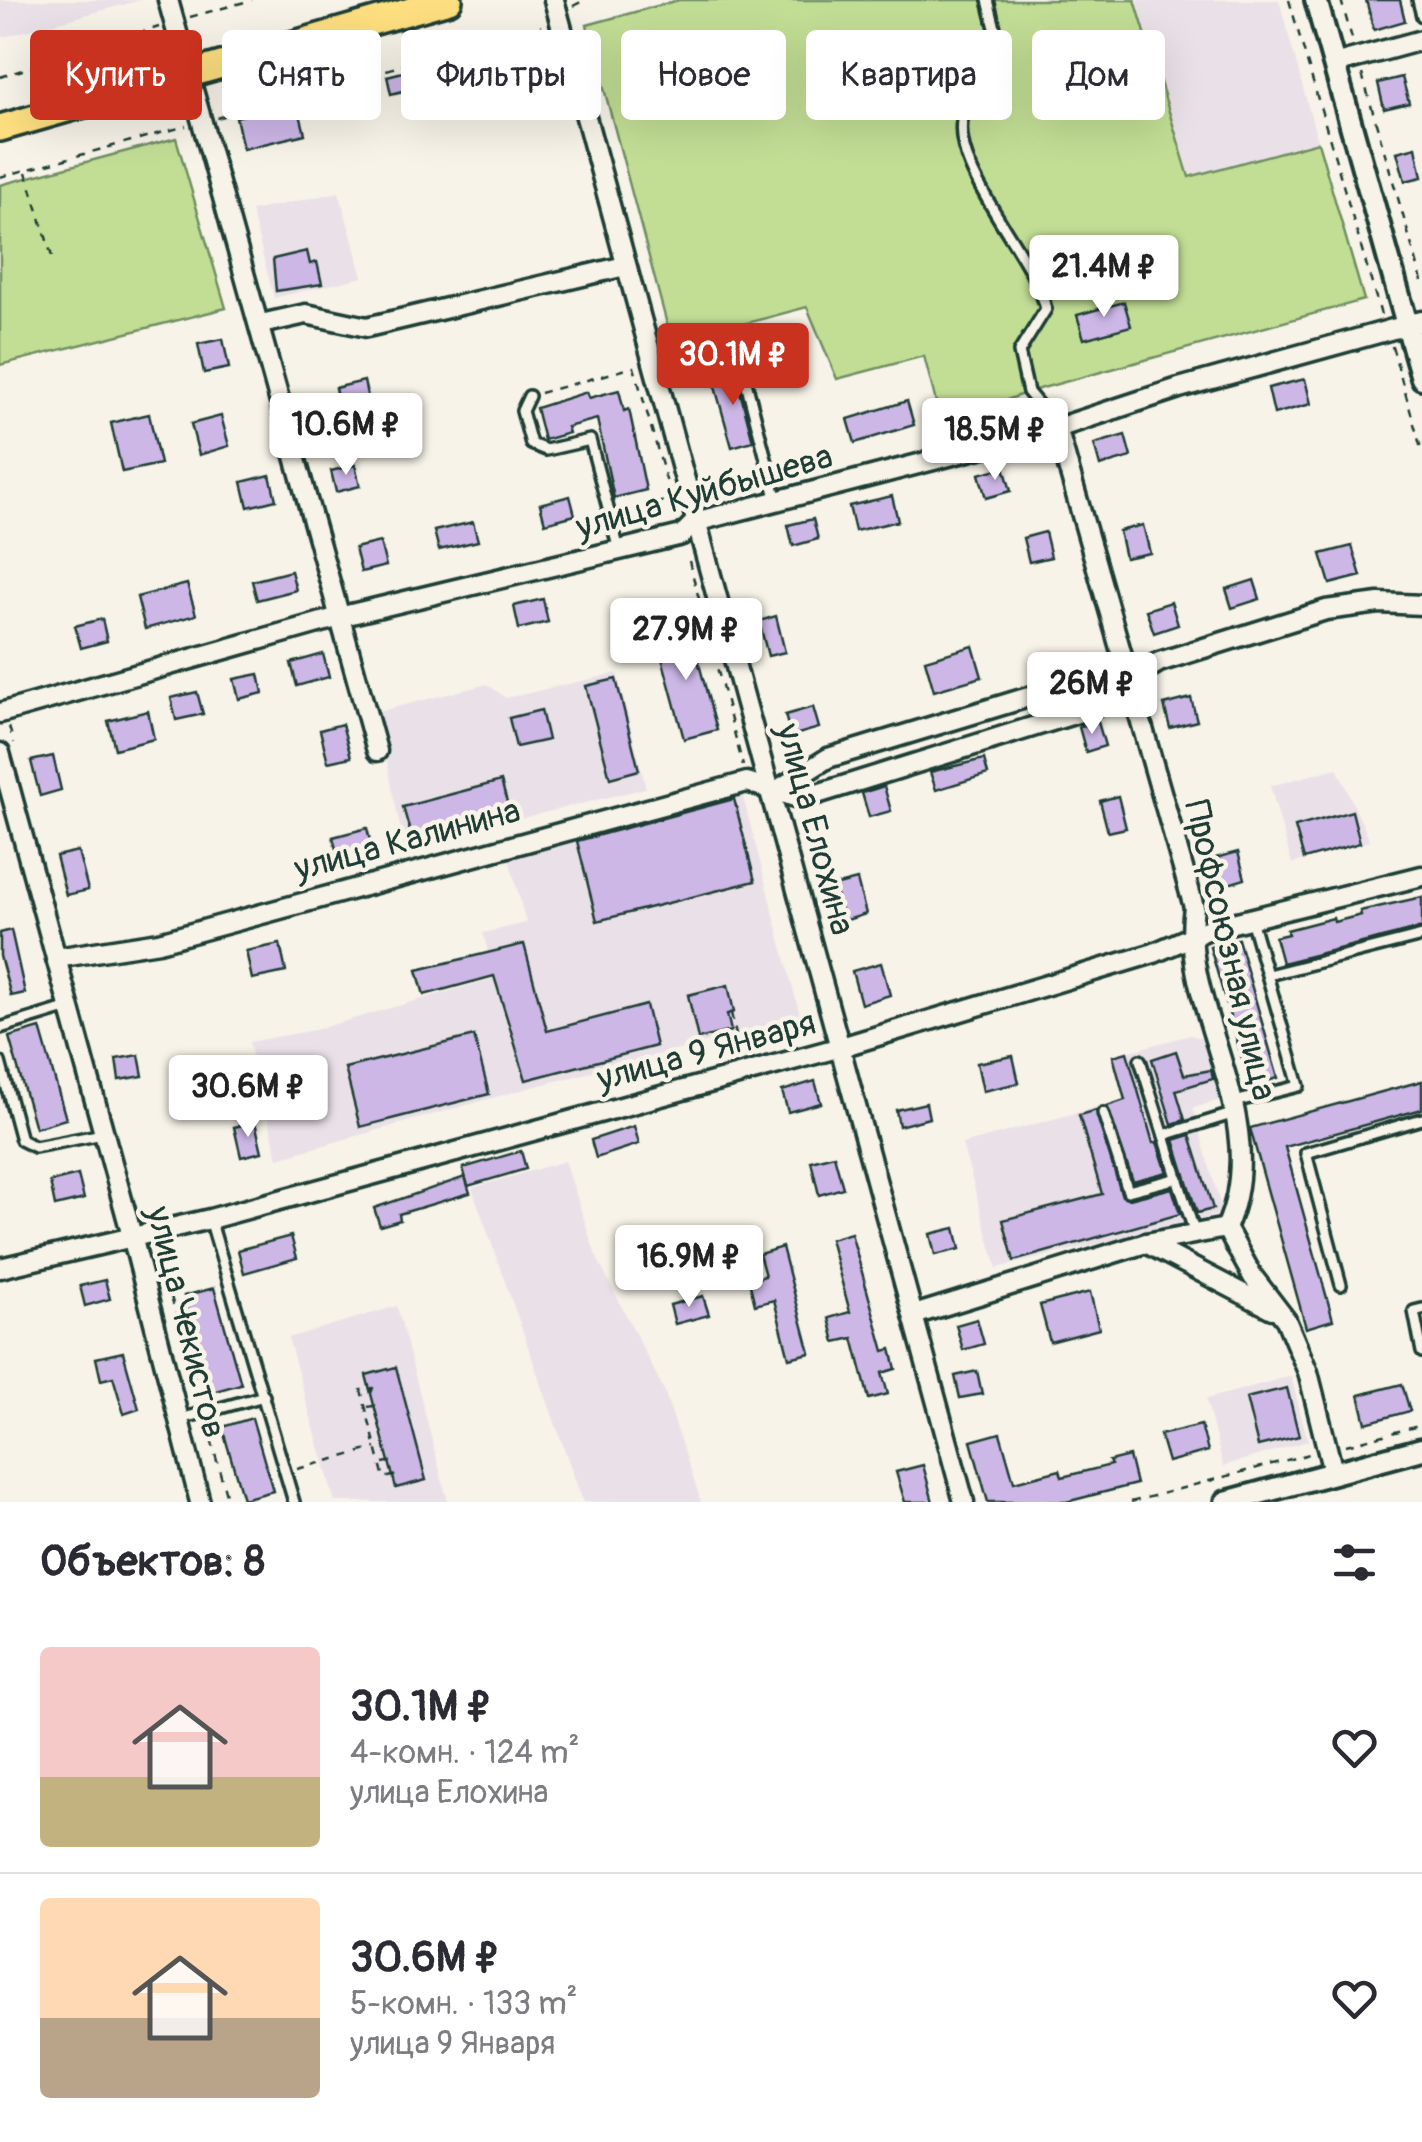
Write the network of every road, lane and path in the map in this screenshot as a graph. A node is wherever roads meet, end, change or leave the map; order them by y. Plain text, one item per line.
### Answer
1 (168, 0) edge
2 (252, 0) edge
3 (449, 0) edge
4 (583, 0) edge
5 (988, 0) edge
6 (1289, 0) edge
7 (1316, 0) edge
8 (1341, 0) edge
9 (1418, 0) edge
10 (556, 8) edge
11 (1422, 16) edge
12 (174, 22) junction
13 (176, 30) edge
14 (1422, 40) edge
15 (1357, 57) junction
16 (1334, 64) junction
17 (202, 69) edge
18 (0, 78) edge
19 (30, 119) edge
20 (201, 122) junction
21 (0, 128) edge
22 (26, 170) junction
23 (0, 177) edge
24 (53, 260) dead end
25 (625, 266) junction
26 (1422, 282) edge
27 (261, 324) junction
28 (1406, 326) edge
29 (746, 378) dead end
30 (1422, 378) edge
31 (529, 396) joint
32 (1057, 428) junction
33 (1422, 452) edge
34 (671, 499) junction
35 (777, 502) junction
36 (609, 515) junction
37 (688, 528) junction
38 (620, 551) junction
39 (1422, 606) edge
40 (342, 616) junction
41 (1131, 679) junction
42 (0, 713) edge
43 (0, 752) edge
44 (377, 752) dead end
45 (747, 782) junction
46 (774, 792) junction
47 (1422, 876) edge
48 (1252, 919) junction
49 (1189, 936) junction
50 (1422, 936) edge
51 (56, 958) junction
52 (1268, 974) junction
53 (69, 1007) junction
54 (731, 1013) dead end
55 (0, 1028) edge
56 (738, 1044) dead end
57 (841, 1047) junction
58 (1140, 1060) dead end
59 (0, 1062) edge
60 (1234, 1108) junction
61 (1103, 1113) dead end
62 (1422, 1119) edge
63 (104, 1134) junction
64 (1164, 1134) junction
65 (1178, 1178) junction
66 (210, 1220) junction
67 (1226, 1228) junction
68 (1195, 1234) junction
69 (132, 1236) junction
70 (1146, 1244) junction
71 (0, 1268) edge
72 (1341, 1285) dead end
73 (1422, 1309) edge
74 (914, 1315) junction
75 (1286, 1320) junction
76 (1422, 1352) edge
77 (371, 1392) dead end
78 (264, 1396) junction
79 (373, 1401) dead end
80 (366, 1407) junction
81 (177, 1419) junction
82 (1422, 1426) edge
83 (381, 1431) dead end
84 (372, 1433) junction
85 (377, 1448) junction
86 (1327, 1449) junction
87 (1422, 1449) edge
88 (380, 1463) junction
89 (390, 1464) dead end
90 (286, 1471) junction
91 (392, 1471) dead end
92 (1333, 1472) junction
93 (200, 1502) edge
94 (294, 1502) edge
95 (964, 1502) edge
96 (1131, 1502) edge
97 (1226, 1502) edge

1 - 12 street
2 - 12 path
3 - 17 main road
4 - 10 path
5 - 32 lane
6 - 28 path
7 - 16 street
8 - 15 path
9 - 11 lane
10 - 20 path
10 - 25 street, улица Елохина
12 - 13 street
12 - 18 path
14 - 15 street
15 - 16 street
15 - 26 path
16 - 28 street
19 - 21 main road
20 - 22 path
20 - 27 street
22 - 23 path
22 - 24 path
25 - 27 street
25 - 37 street, улица Елохина
27 - 40 street
28 - 30 street
28 - 32 street, улица Куйбышева
28 - 33 path
29 - 35 lane
31 - 34 path
31 - 36 lane
32 - 35 street, улица Куйбышева
32 - 41 street, Профсоюзная улица
34 - 36 path
34 - 37 path
35 - 37 street, улица Куйбышева
36 - 38 lane
37 - 38 street, улица Куйбышева
37 - 45 path
37 - 46 street, улица Елохина
38 - 40 street, улица Куйбышева
39 - 41 street
40 - 42 street, улица Куйбышева
40 - 44 street
41 - 46 street
41 - 46 street
41 - 49 street, Профсоюзная улица
43 - 51 street, улица Чекистов
45 - 46 street
45 - 51 street, улица Калинина
46 - 57 street, улица Елохина
47 - 48 street, улица 9 Января
48 - 49 street, улица 9 Января
48 - 52 lane
49 - 57 street, улица 9 Января
49 - 60 street, Профсоюзная улица
50 - 52 lane
51 - 53 street, улица Чекистов
52 - 60 lane
53 - 55 lane
53 - 63 street, улица Чекистов
54 - 56 path
57 - 66 street, улица 9 Января
57 - 74 street, улица Елохина
58 - 64 lane
59 - 63 lane
60 - 64 lane
60 - 67 street, Профсоюзная улица
61 - 65 lane
62 - 72 lane
63 - 69 street, улица Чекистов
64 - 65 lane
65 - 68 lane
66 - 69 street, улица 9 Января
66 - 78 lane
67 - 68 street
67 - 75 street
68 - 70 street
69 - 71 street, улица 9 Января
69 - 81 street, улица Чекистов
70 - 74 street
70 - 75 street
73 - 76 lane
74 - 95 street, улица Елохина
75 - 86 street
77 - 80 path
78 - 81 lane
78 - 90 lane
79 - 80 path
80 - 84 path
81 - 93 street, улица Чекистов
82 - 86 path
83 - 84 path
84 - 85 path
85 - 88 path
85 - 90 path
86 - 92 street
86 - 96 path
87 - 92 street
88 - 89 path
88 - 91 path
90 - 94 lane
92 - 97 street

